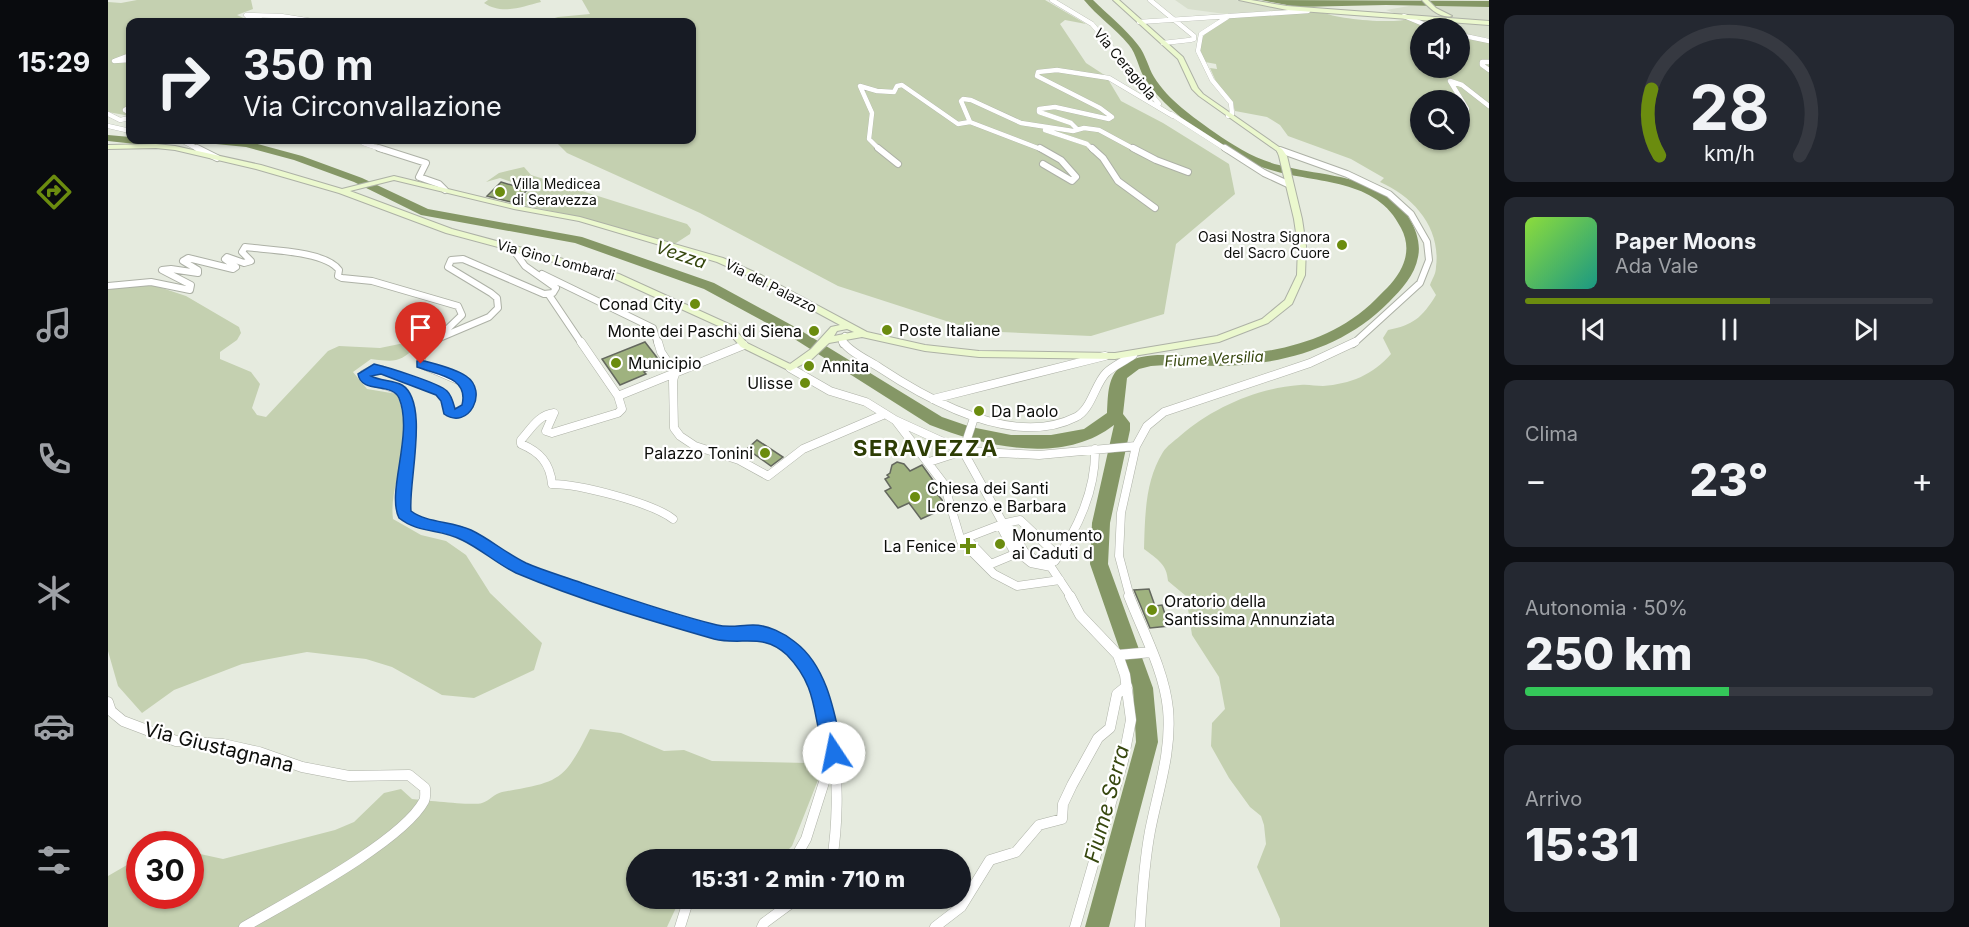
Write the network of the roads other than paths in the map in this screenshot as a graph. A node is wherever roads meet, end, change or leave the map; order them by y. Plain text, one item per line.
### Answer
1 (1052, 0) edge
2 (1116, 0) edge
3 (1150, 0) edge
4 (1242, 0) edge
5 (1425, 0) edge
6 (1324, 10) junction
7 (1432, 10) junction
8 (1230, 15) junction
9 (1391, 15) junction
10 (1404, 16) junction
11 (1420, 16) junction
12 (1441, 16) junction
13 (257, 18) edge
14 (294, 18) edge
15 (1410, 18) edge
16 (1173, 19) junction
17 (1139, 22) junction
18 (1489, 23) edge
19 (1470, 36) edge
20 (1489, 41) edge
21 (1163, 43) junction
22 (126, 56) edge
23 (126, 60) edge
24 (1489, 62) edge
25 (1489, 70) edge
26 (1455, 90) edge
27 (1468, 90) edge
28 (1470, 91) edge
29 (1489, 106) edge
30 (108, 114) edge
31 (1173, 116) junction
32 (1228, 116) junction
33 (126, 119) edge
34 (970, 122) junction
35 (108, 126) edge
36 (1035, 126) junction
37 (126, 129) edge
38 (1077, 129) junction
39 (189, 144) edge
40 (366, 144) edge
41 (108, 147) edge
42 (1281, 153) junction
43 (217, 158) junction
44 (898, 164) dead end
45 (1043, 164) dead end
46 (1188, 172) dead end
47 (1289, 181) junction
48 (444, 190) junction
49 (342, 191) junction
50 (1155, 208) dead end
51 (512, 248) junction
52 (532, 273) junction
53 (108, 286) edge
54 (549, 295) junction
55 (845, 331) junction
56 (437, 339) junction
57 (744, 345) junction
58 (1133, 355) junction
59 (1105, 356) junction
60 (790, 368) junction
61 (675, 374) junction
62 (618, 396) junction
63 (933, 399) junction
64 (885, 414) junction
65 (895, 420) junction
66 (974, 420) junction
67 (1132, 446) junction
68 (964, 448) junction
69 (1099, 448) junction
70 (929, 462) junction
71 (673, 519) dead end
72 (1030, 559) joint
73 (991, 564) joint
74 (1051, 567) junction
75 (1060, 580) junction
76 (1152, 652) junction
77 (1118, 655) junction
78 (1127, 686) junction
79 (108, 702) edge
80 (834, 753) junction
81 (800, 849) edge
82 (834, 849) edge
83 (686, 909) edge
84 (783, 909) edge
85 (244, 927) edge
86 (680, 927) edge
87 (762, 927) edge
88 (935, 927) edge
89 (1075, 927) edge
90 (1140, 927) edge

1 - 31 street, Via Ceragiola
2 - 17 main road
3 - 16 street
4 - 6 main road
5 - 7 main road
6 - 8 street
6 - 9 main road
7 - 11 main road
7 - 12 main road
8 - 16 street
8 - 32 street
9 - 10 main road
9 - 11 main road
10 - 11 main road
10 - 15 street
11 - 12 main road
12 - 18 main road
13 - 14 street
16 - 17 street
16 - 21 street
17 - 21 main road
19 - 20 street
21 - 32 main road
22 - 23 street
24 - 25 street
26 - 27 street
28 - 29 street
30 - 33 street
31 - 38 street
31 - 47 street, Via Ceragiola
32 - 42 main road
34 - 36 street
34 - 44 street
34 - 45 street
35 - 37 street
36 - 38 street
36 - 50 street
38 - 46 street
39 - 43 street
40 - 48 street
41 - 43 main road, Via Gino Lombardi
42 - 47 main road
42 - 67 street
43 - 49 main road, Via Gino Lombardi
47 - 58 main road
48 - 49 main road, Via del Palazzo
48 - 55 main road, Via del Palazzo
49 - 51 main road, Via Gino Lombardi
51 - 52 street
51 - 57 main road, Via Gino Lombardi
52 - 54 street
52 - 61 street
53 - 56 street
54 - 56 street
54 - 62 street
55 - 59 main road
55 - 60 main road
55 - 63 street
56 - 80 street
57 - 60 main road, Via Gino Lombardi
57 - 61 street
58 - 59 main road
58 - 66 street
59 - 63 street
60 - 64 street
61 - 62 street
61 - 64 street
62 - 71 street
63 - 66 street
64 - 65 street
65 - 68 street
65 - 70 street
66 - 68 street
67 - 69 street
67 - 76 street
68 - 69 street
68 - 70 street
68 - 74 street
69 - 74 street
70 - 75 street
72 - 72 street
73 - 73 street
74 - 75 street
75 - 77 street
76 - 77 street
76 - 90 street
77 - 78 street
78 - 88 street
78 - 89 street
79 - 85 street, Via Giustagnana
80 - 81 street
80 - 82 street
83 - 86 street
84 - 87 street

